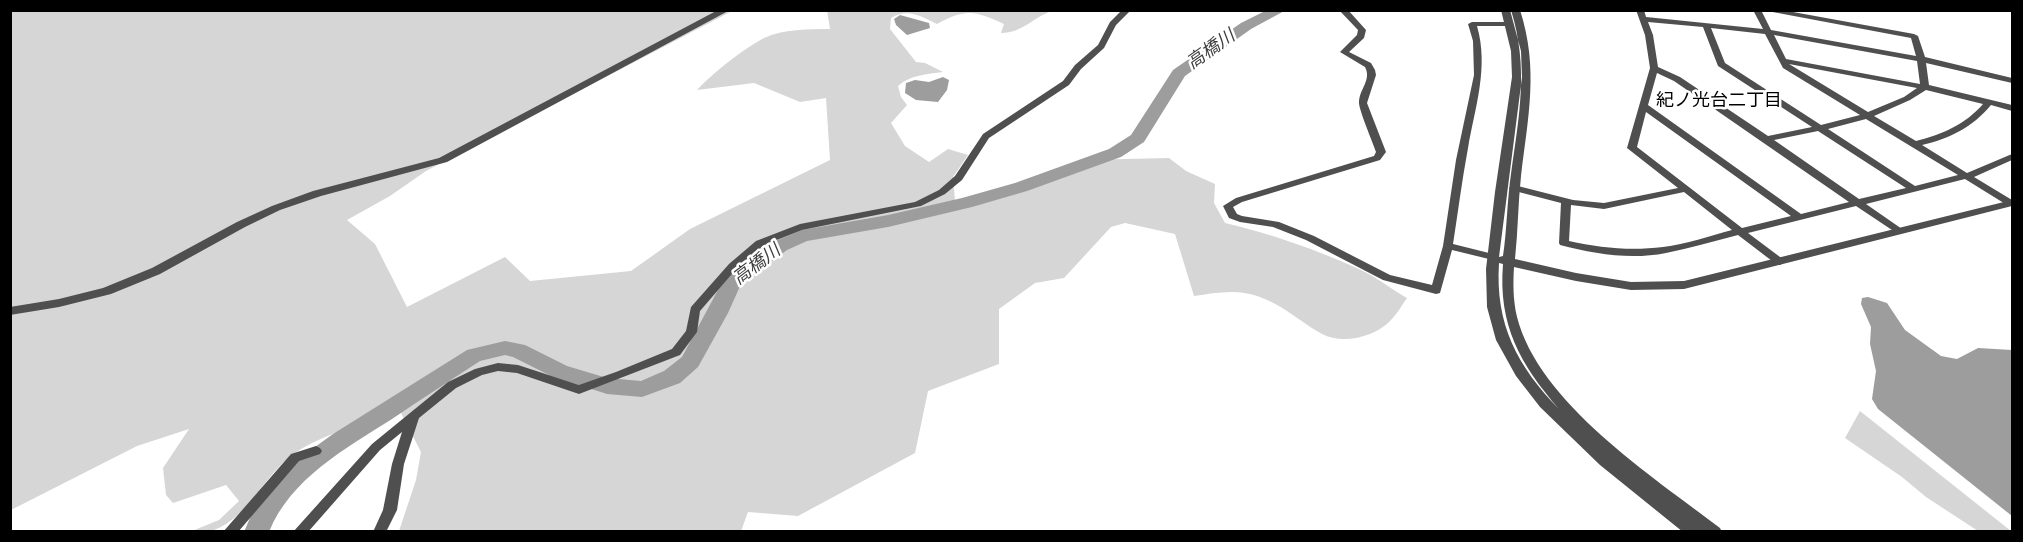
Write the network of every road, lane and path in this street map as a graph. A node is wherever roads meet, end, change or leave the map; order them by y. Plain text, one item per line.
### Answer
1 (726, 10) edge
2 (1127, 10) edge
3 (1343, 10) edge
4 (1504, 10) edge
5 (1515, 10) edge
6 (1757, 10) edge
7 (1766, 10) edge
8 (1642, 15) edge
9 (1509, 24) junction
10 (1707, 27) junction
11 (1769, 32) junction
12 (1921, 58) junction
13 (1784, 60) junction
14 (1654, 68) junction
15 (2013, 80) edge
16 (1925, 87) junction
17 (1989, 102) junction
18 (1643, 105) junction
19 (2013, 108) edge
20 (1869, 116) junction
21 (1818, 128) junction
22 (1766, 139) junction
23 (1916, 144) junction
24 (2013, 157) edge
25 (1967, 177) junction
26 (1514, 188) junction
27 (1686, 189) junction
28 (1914, 189) junction
29 (1566, 200) junction
30 (2011, 203) edge
31 (1857, 204) junction
32 (1799, 217) junction
33 (1740, 231) junction
34 (1898, 231) junction
35 (1448, 246) junction
36 (1493, 257) junction
37 (1509, 262) junction
38 (1780, 262) junction
39 (10, 311) edge
40 (414, 416) junction
41 (316, 451) dead end
42 (231, 529) edge
43 (299, 531) edge
44 (379, 531) edge
45 (1695, 531) edge
46 (1715, 531) edge

1 - 39 street
2 - 40 street
3 - 35 street
4 - 9 street
5 - 26 street
6 - 11 street
7 - 12 street
8 - 10 street
8 - 14 street
9 - 35 street
9 - 36 street
10 - 11 street
10 - 21 street
11 - 12 street
11 - 13 street
12 - 15 street
12 - 16 street
13 - 16 street
13 - 20 street
14 - 18 street
14 - 22 street
16 - 17 street
16 - 20 street
17 - 19 street
17 - 23 street
18 - 27 street
18 - 32 street
20 - 21 street
20 - 23 street
21 - 22 street
21 - 28 street
22 - 31 street
23 - 25 street
24 - 25 street
25 - 28 street
25 - 30 street
26 - 29 street
26 - 37 street
27 - 29 street
27 - 33 street
28 - 31 street
29 - 33 street
30 - 34 street
31 - 32 street
31 - 34 street
32 - 33 street
33 - 38 street
34 - 38 street
35 - 36 street
36 - 37 street
36 - 45 street
37 - 38 street
37 - 46 street
40 - 43 street
40 - 44 street
41 - 42 street

